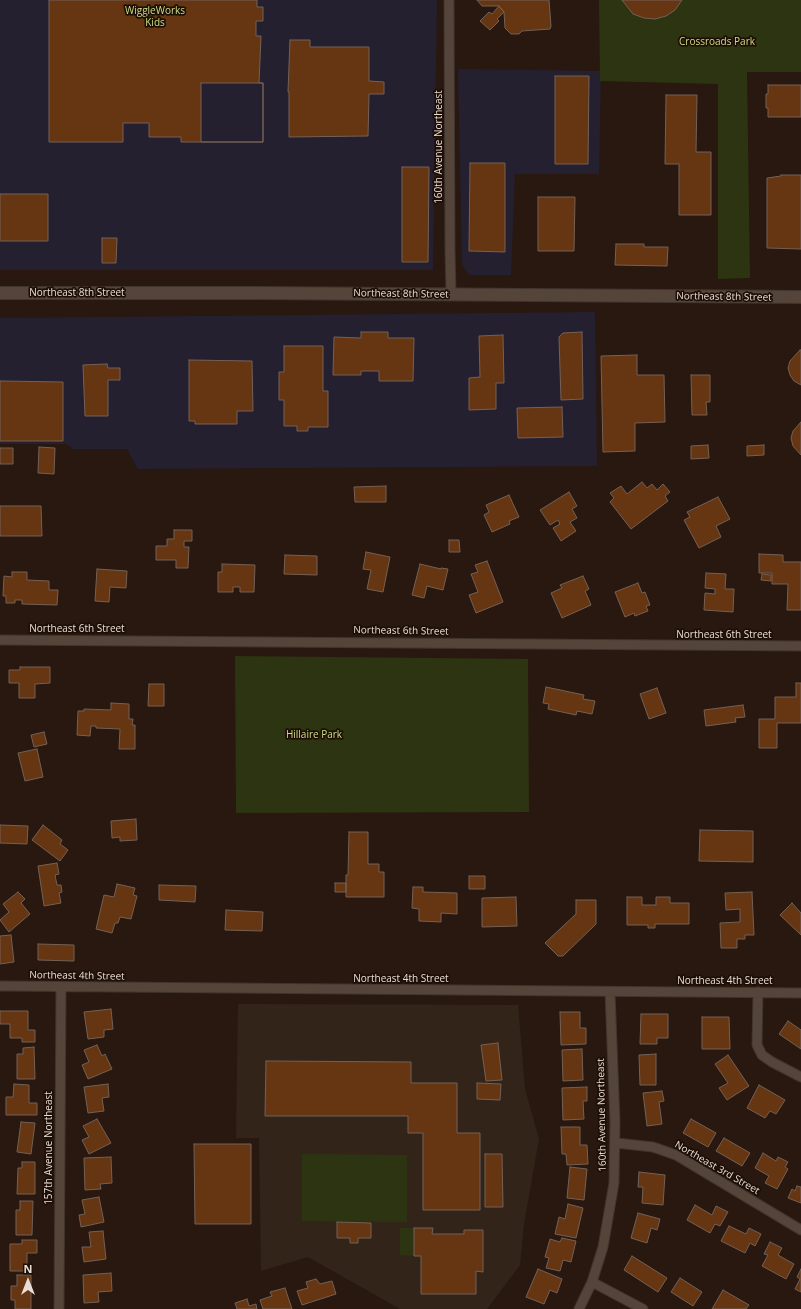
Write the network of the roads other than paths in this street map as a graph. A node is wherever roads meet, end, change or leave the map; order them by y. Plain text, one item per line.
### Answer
1 (449, 0) edge
2 (0, 293) edge
3 (451, 294) junction
4 (801, 297) edge
5 (0, 640) edge
6 (801, 646) edge
7 (0, 986) edge
8 (61, 987) junction
9 (610, 992) junction
10 (758, 992) junction
11 (801, 993) edge
12 (801, 1076) edge
13 (616, 1143) junction
14 (801, 1230) edge
15 (592, 1282) junction
16 (59, 1309) edge
17 (580, 1309) edge
18 (643, 1309) edge

1 - 3 street, 160th Avenue Northeast
2 - 3 main road, Northeast 8th Street
3 - 4 main road, Northeast 8th Street
5 - 6 street, Northeast 6th Street
7 - 8 street, Northeast 4th Street
8 - 9 street, Northeast 4th Street
8 - 16 street, 157th Avenue Northeast
9 - 10 street, Northeast 4th Street
9 - 13 street, 160th Avenue Northeast
10 - 11 street, Northeast 4th Street
10 - 12 street
13 - 14 street, Northeast 3rd Street
13 - 15 street, 160th Avenue Northeast
15 - 17 street, 160th Avenue Northeast
15 - 18 street

